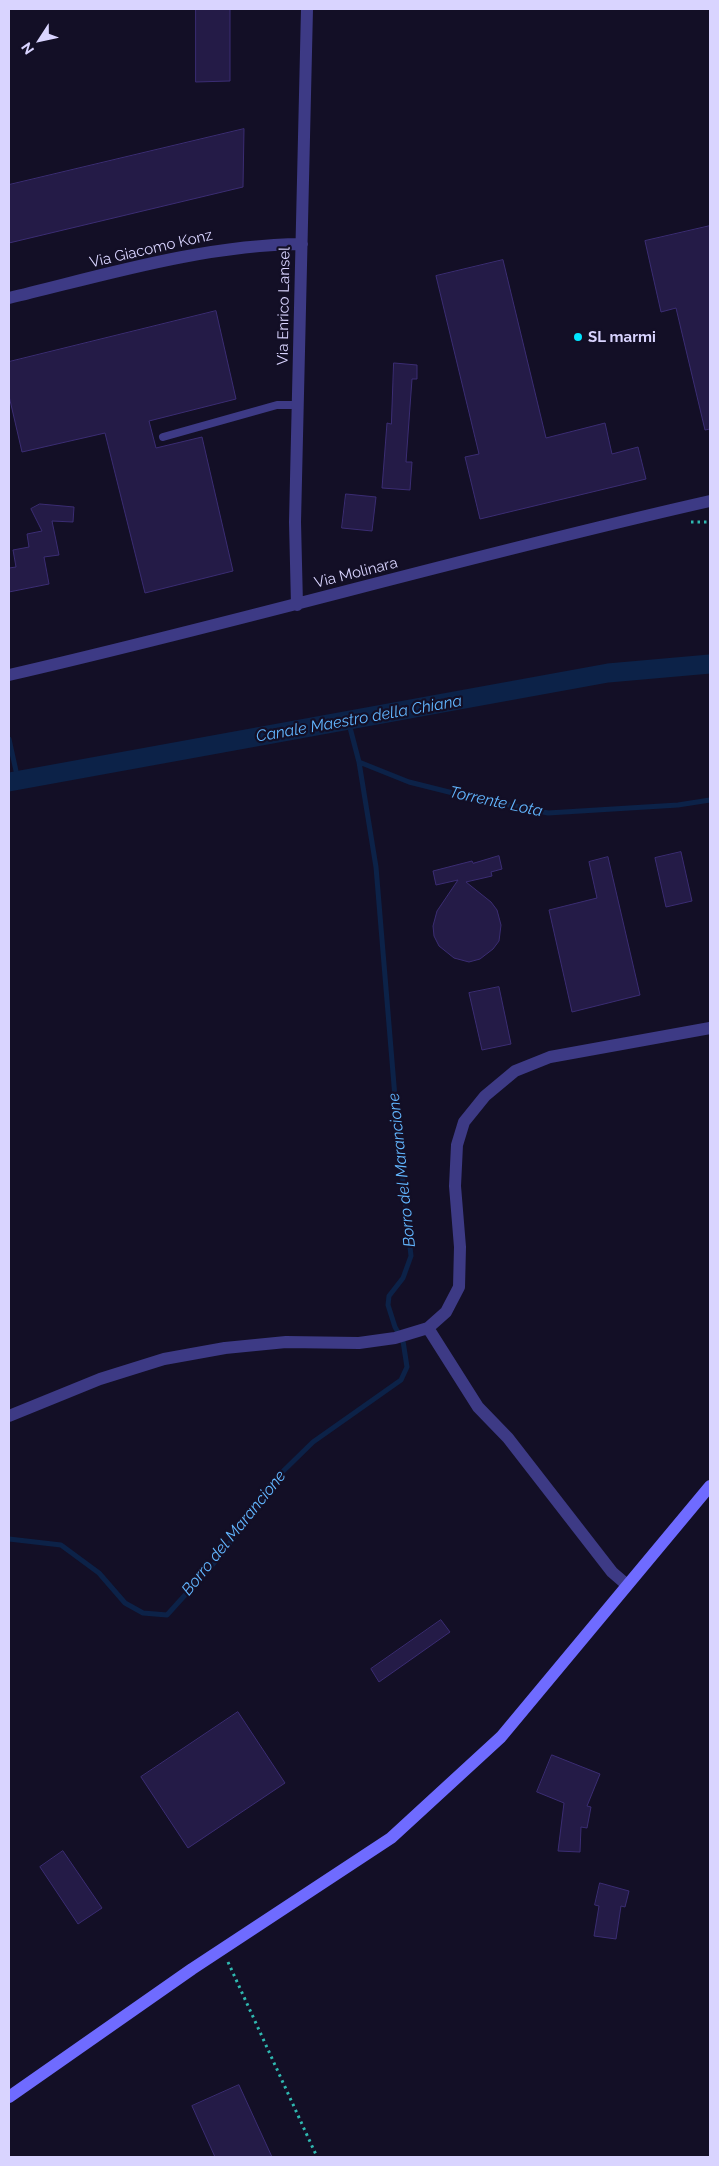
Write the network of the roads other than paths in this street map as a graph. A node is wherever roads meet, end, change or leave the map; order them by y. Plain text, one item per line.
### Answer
1 (307, 9) edge
2 (302, 244) junction
3 (9, 298) edge
4 (298, 406) junction
5 (163, 437) dead end
6 (710, 501) edge
7 (297, 605) junction
8 (9, 674) edge
9 (710, 1028) edge
10 (428, 1328) junction
11 (9, 1416) edge
12 (710, 1486) edge
13 (627, 1585) junction
14 (9, 2097) edge

1 - 2 street, Via Enrico Lansel
2 - 3 street, Via Giacomo Konz
2 - 4 street, Via Enrico Lansel
4 - 5 lane
4 - 7 street, Via Enrico Lansel
6 - 7 street, Via Molinara
7 - 8 street, Via Molinara
9 - 10 street
10 - 11 street
10 - 13 street
12 - 13 main road
13 - 14 main road

